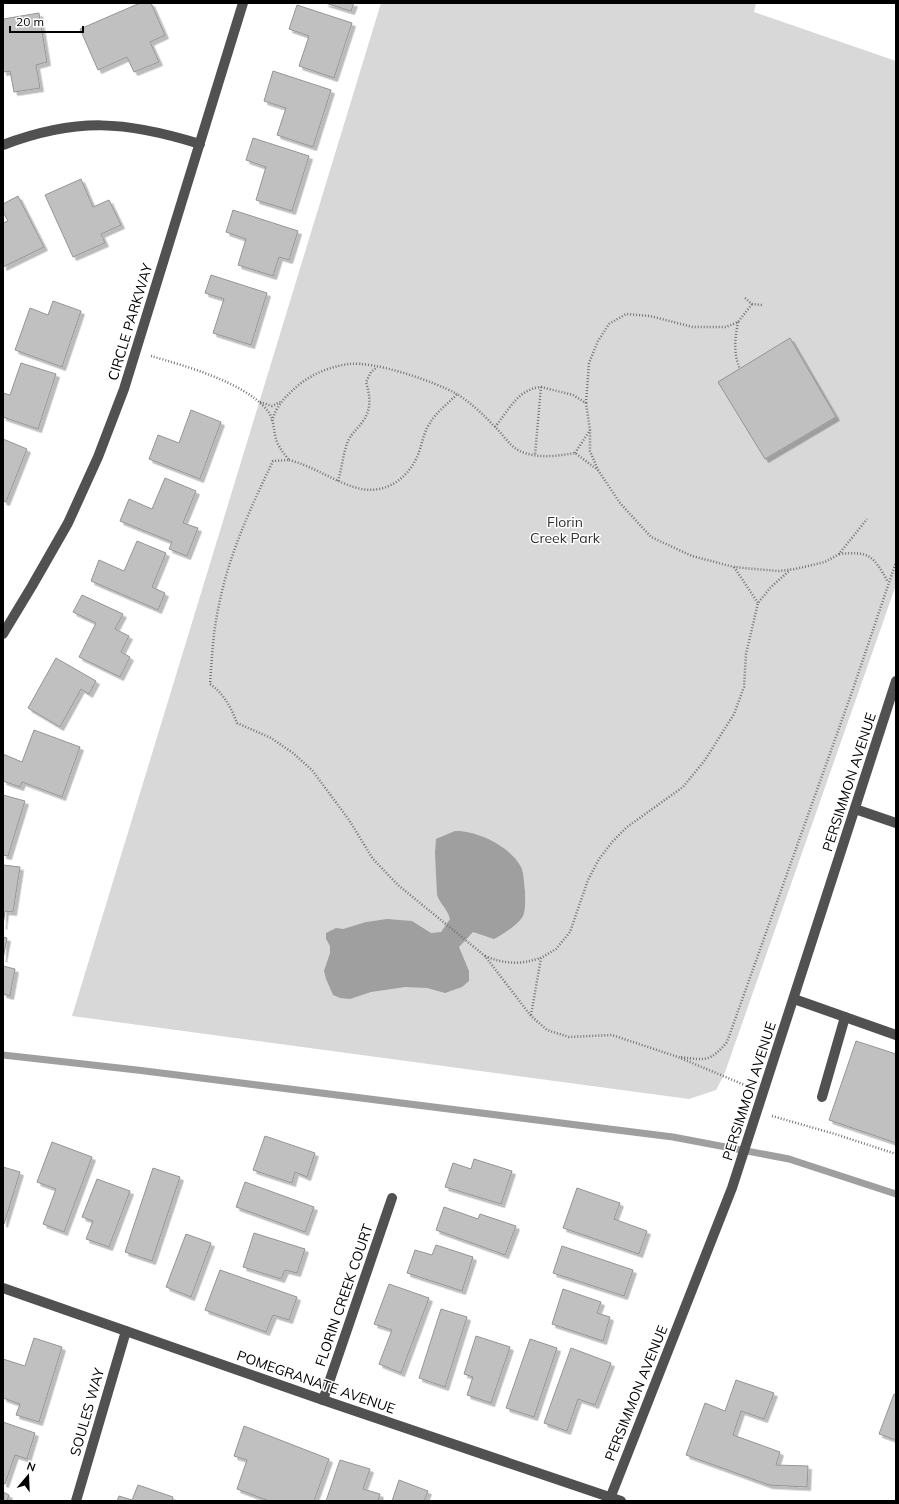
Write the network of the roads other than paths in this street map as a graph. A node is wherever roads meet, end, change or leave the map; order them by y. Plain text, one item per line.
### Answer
1 (243, 3) edge
2 (200, 144) junction
3 (3, 145) edge
4 (3, 634) edge
5 (896, 681) edge
6 (855, 809) junction
7 (896, 823) edge
8 (794, 999) junction
9 (845, 1017) junction
10 (896, 1035) edge
11 (822, 1097) dead end
12 (392, 1198) dead end
13 (3, 1288) edge
14 (126, 1331) junction
15 (323, 1400) junction
16 (609, 1499) edge
17 (76, 1501) edge
18 (621, 1501) edge

1 - 2 street, CIRCLE PARKWAY
2 - 3 street
2 - 4 street, CIRCLE PARKWAY
5 - 6 street, PERSIMMON AVENUE
6 - 7 street
6 - 8 street, PERSIMMON AVENUE
8 - 9 street
8 - 16 street, PERSIMMON AVENUE
9 - 10 street
9 - 11 street
12 - 15 street, FLORIN CREEK COURT
13 - 14 street, POMEGRANATE AVENUE
14 - 15 street, POMEGRANATE AVENUE
14 - 17 street, SOULES WAY
15 - 16 street, POMEGRANATE AVENUE
16 - 18 street, POMEGRANATE AVENUE

